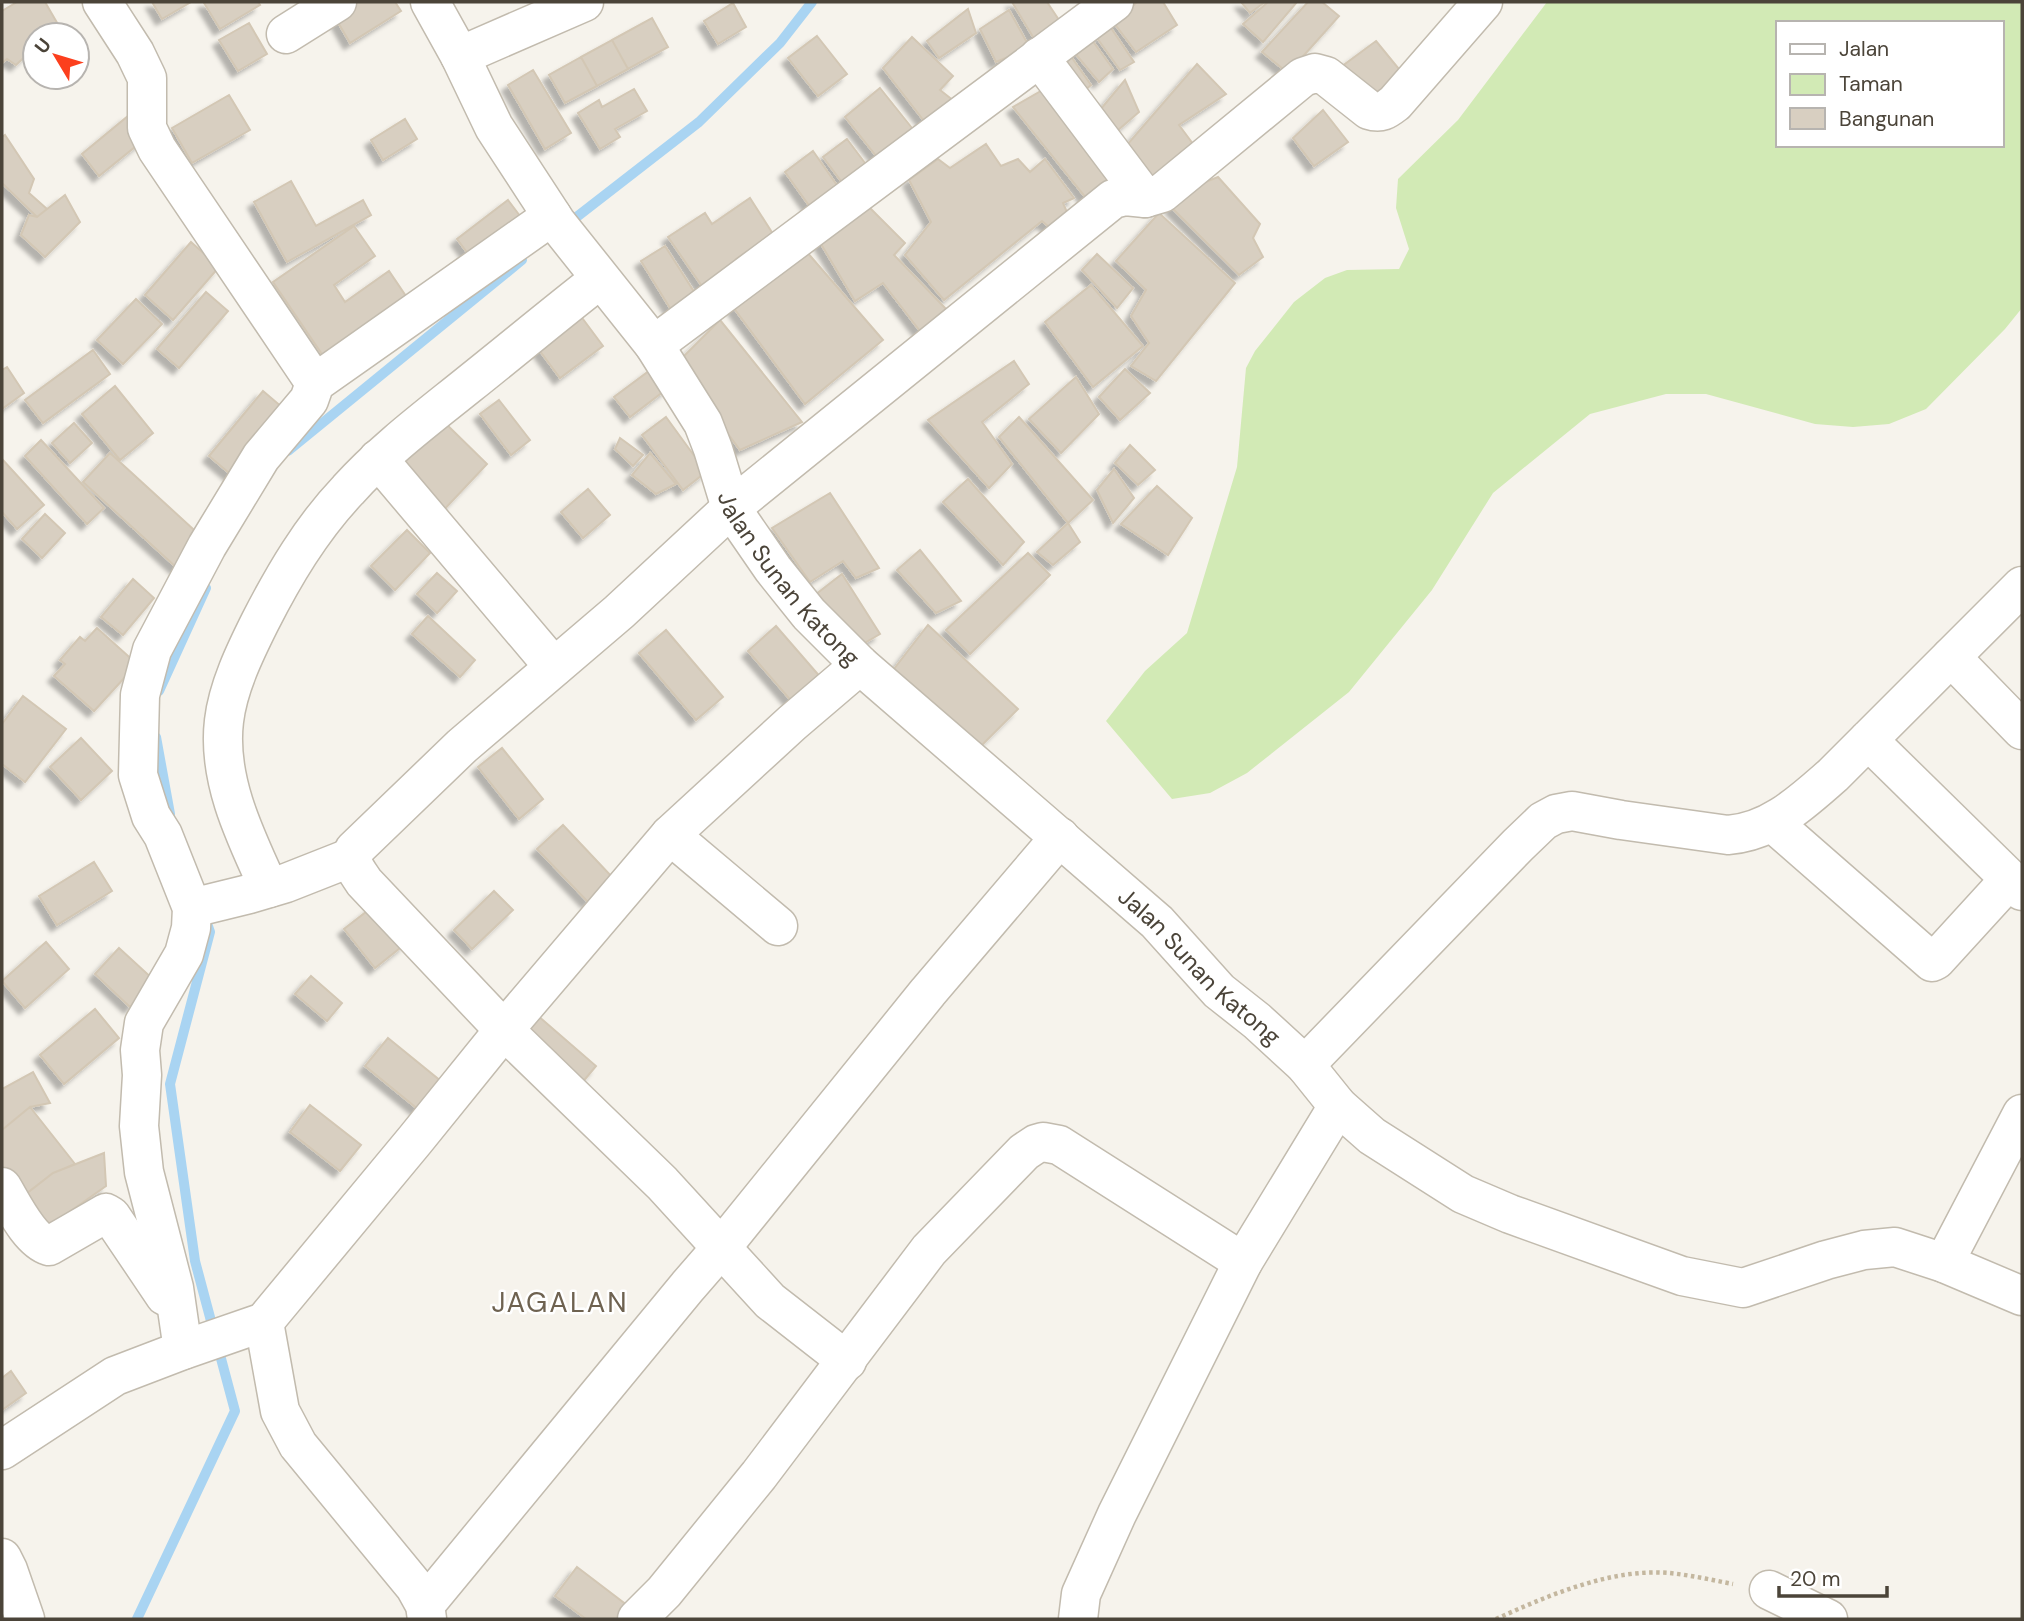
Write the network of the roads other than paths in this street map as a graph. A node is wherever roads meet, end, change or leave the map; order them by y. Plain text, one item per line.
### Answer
1 (102, 2) edge
2 (337, 2) edge
3 (430, 2) edge
4 (584, 2) edge
5 (1114, 2) edge
6 (1483, 2) edge
7 (286, 34) dead end
8 (460, 56) junction
9 (1039, 57) junction
10 (1145, 198) junction
11 (554, 219) junction
12 (596, 273) junction
13 (654, 345) junction
14 (315, 383) junction
15 (378, 459) junction
16 (731, 508) junction
17 (2022, 586) edge
18 (1951, 657) junction
19 (860, 666) junction
20 (554, 667) junction
21 (2022, 730) edge
22 (1868, 740) junction
23 (1773, 823) junction
24 (670, 835) junction
25 (1060, 837) junction
26 (352, 857) junction
27 (2016, 885) edge
28 (259, 891) junction
29 (197, 907) junction
30 (778, 926) dead end
31 (504, 1030) junction
32 (1305, 1065) junction
33 (1338, 1106) junction
34 (2022, 1114) edge
35 (2, 1187) edge
36 (721, 1248) junction
37 (1243, 1262) junction
38 (1944, 1263) junction
39 (2022, 1296) edge
40 (256, 1325) junction
41 (185, 1337) junction
42 (847, 1361) junction
43 (2, 1450) edge
44 (2, 1558) edge
45 (1769, 1590) road end
46 (426, 1612) edge
47 (25, 1619) edge
48 (637, 1619) edge
49 (1078, 1619) edge
50 (1828, 1619) edge

1 - 14 street
2 - 7 street
3 - 8 street, Jalan Sunan Katong
4 - 8 street
5 - 9 street
6 - 10 street
8 - 11 street, Jalan Sunan Katong
9 - 10 street
9 - 13 street
10 - 16 street
11 - 12 street, Jalan Sunan Katong
11 - 14 street
12 - 13 street, Jalan Sunan Katong
12 - 15 street
13 - 16 street, Jalan Sunan Katong
14 - 29 street
15 - 20 street
15 - 28 street
16 - 19 street, Jalan Sunan Katong
16 - 20 street
17 - 18 street
18 - 21 street
18 - 22 street
19 - 24 street
19 - 25 street, Jalan Sunan Katong
20 - 26 street
22 - 23 street
22 - 27 street
23 - 27 street
23 - 32 street
24 - 30 street
24 - 31 street
25 - 32 street, Jalan Sunan Katong
25 - 36 street
26 - 28 street
26 - 31 street
28 - 29 street
29 - 41 street
31 - 36 street
31 - 40 street
32 - 33 street, Jalan Sunan Katong
33 - 37 street
33 - 38 street, Jalan Sunan Katong
34 - 38 street
35 - 41 street
36 - 42 street
36 - 46 street
37 - 42 street
37 - 49 street
38 - 39 street, Jalan Sunan Katong
40 - 41 street
40 - 46 street
41 - 43 street
42 - 48 street
44 - 47 street
45 - 50 street

